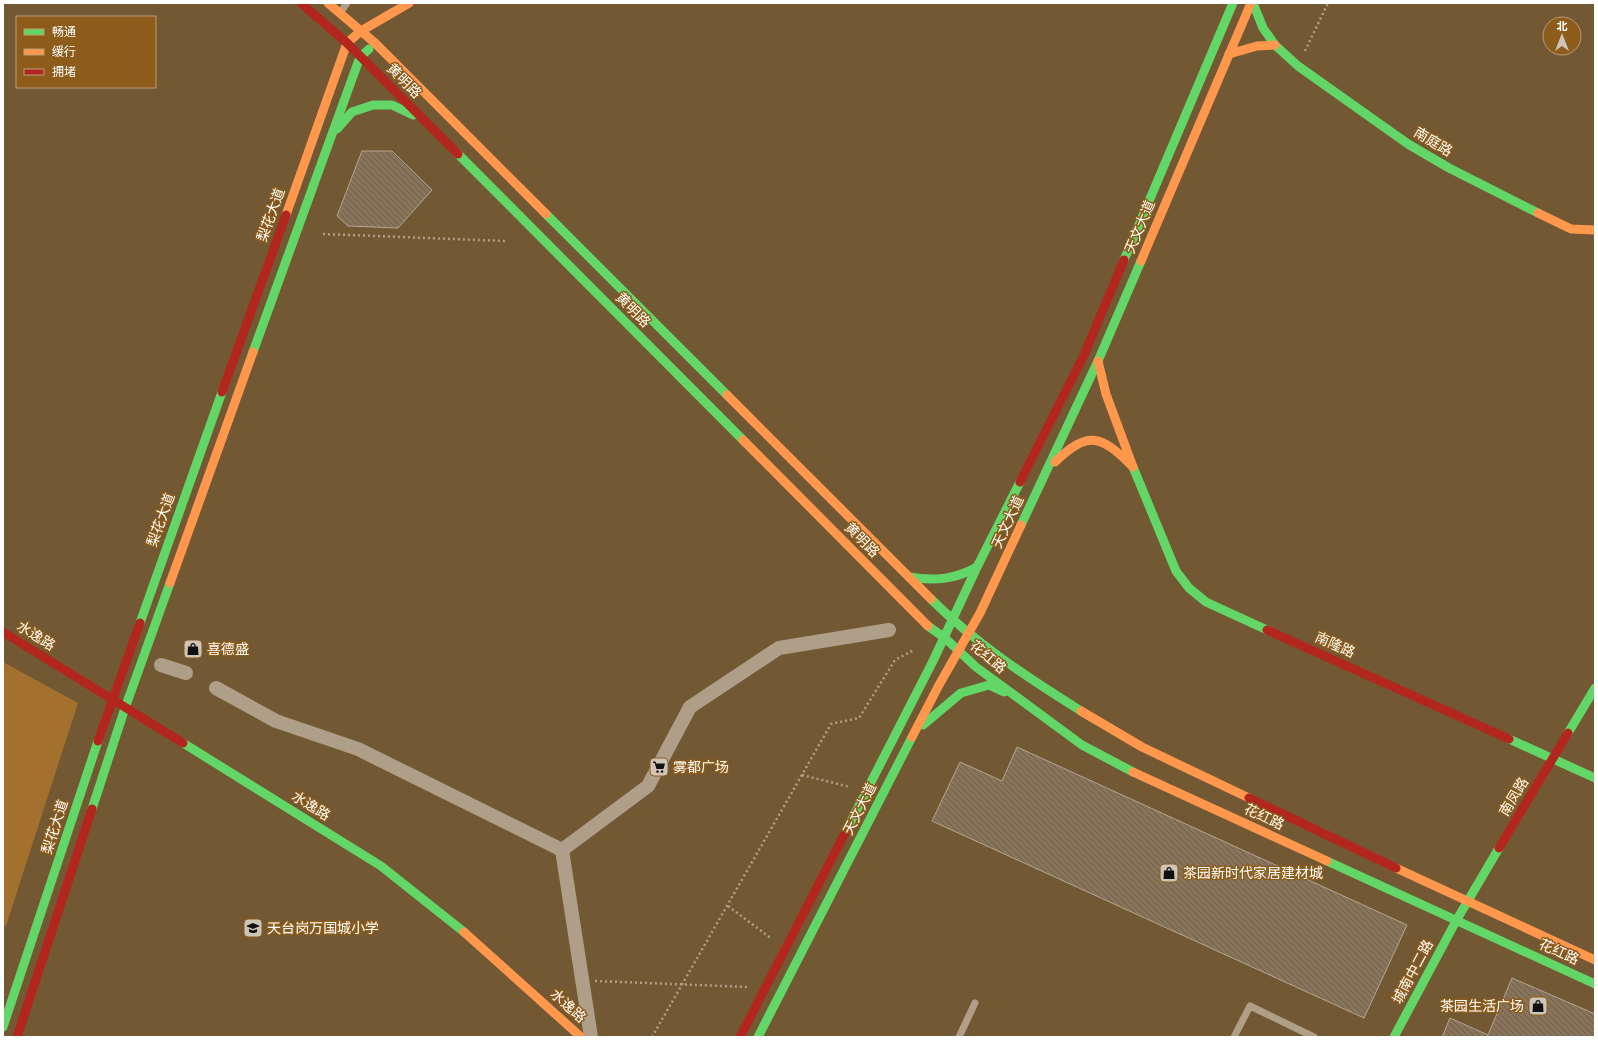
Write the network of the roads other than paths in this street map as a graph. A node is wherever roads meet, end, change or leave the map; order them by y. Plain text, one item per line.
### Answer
1 (301, 3) edge
2 (328, 3) edge
3 (347, 3) edge
4 (409, 3) edge
5 (1233, 3) edge
6 (1252, 3) edge
7 (340, 13) junction
8 (361, 31) junction
9 (347, 43) junction
10 (375, 43) junction
11 (1275, 45) junction
12 (1229, 54) junction
13 (360, 57) junction
14 (424, 121) junction
15 (332, 136) junction
16 (1595, 230) edge
17 (1098, 361) junction
18 (1133, 467) junction
19 (1048, 469) junction
20 (978, 567) junction
21 (909, 577) junction
22 (954, 620) junction
23 (889, 630) dead end
24 (3, 632) edge
25 (967, 633) junction
26 (945, 638) junction
27 (957, 650) junction
28 (161, 665) dead end
29 (186, 673) dead end
30 (216, 688) dead end
31 (1595, 688) edge
32 (1016, 698) junction
33 (112, 700) junction
34 (125, 708) junction
35 (915, 732) junction
36 (1114, 740) dead end
37 (1106, 746) dead end
38 (1142, 746) junction
39 (1553, 758) junction
40 (1131, 771) junction
41 (1595, 778) edge
42 (562, 850) junction
43 (1468, 902) junction
44 (1456, 921) junction
45 (1595, 960) edge
46 (1595, 984) edge
47 (975, 1003) dead end
48 (3, 1027) edge
49 (17, 1037) edge
50 (581, 1037) edge
51 (591, 1037) edge
52 (740, 1037) edge
53 (758, 1037) edge
54 (959, 1037) edge
55 (1234, 1037) edge
56 (1314, 1037) edge
57 (1394, 1037) edge

1 - 9 main road, 黄明路
2 - 7 main road, 黄明路
3 - 7 lane
4 - 8 main road, 梨花大道
5 - 20 main road, 天文大道
6 - 11 main road, 南庭路
6 - 12 main road, 天文大道
7 - 8 main road, 黄明路
8 - 9 main road, 梨花大道
8 - 10 main road, 黄明路
9 - 13 main road, 黄明路
9 - 33 main road, 梨花大道
10 - 13 main road
10 - 21 main road, 黄明路
11 - 12 main road
11 - 16 main road, 南庭路
12 - 17 main road, 天文大道
13 - 14 main road, 黄明路
13 - 15 main road
14 - 15 main road
14 - 26 main road, 黄明路
15 - 34 main road
17 - 18 main road, 南隆路
17 - 19 main road, 天文大道
18 - 19 main road
18 - 39 main road, 南隆路
19 - 25 main road, 天文大道
20 - 21 main road
20 - 22 main road, 天文大道
21 - 22 main road, 黄明路
22 - 25 main road, 黄明路
22 - 26 main road, 天文大道
23 - 42 street
24 - 33 main road, 水逸路
25 - 27 main road, 天文大道
25 - 38 main road, 花红路
26 - 27 main road, 花红路
26 - 52 main road, 天文大道
27 - 32 main road, 花红路
27 - 35 main road, 天文大道
28 - 29 street
30 - 42 street
31 - 39 main road, 南凤路
32 - 35 main road
32 - 40 main road, 花红路
33 - 34 main road, 水逸路
33 - 48 main road, 梨花大道
34 - 49 main road
34 - 50 main road, 水逸路
35 - 53 main road, 天文大道
36 - 38 main road
37 - 40 main road
38 - 43 main road, 花红路
39 - 41 main road, 南隆路
39 - 43 main road, 南凤路
40 - 44 main road, 花红路
42 - 51 street
43 - 44 main road, 南凤路
43 - 45 main road, 花红路
44 - 46 main road, 花红路
44 - 57 main road, 城南中二路
47 - 54 lane
55 - 56 lane

